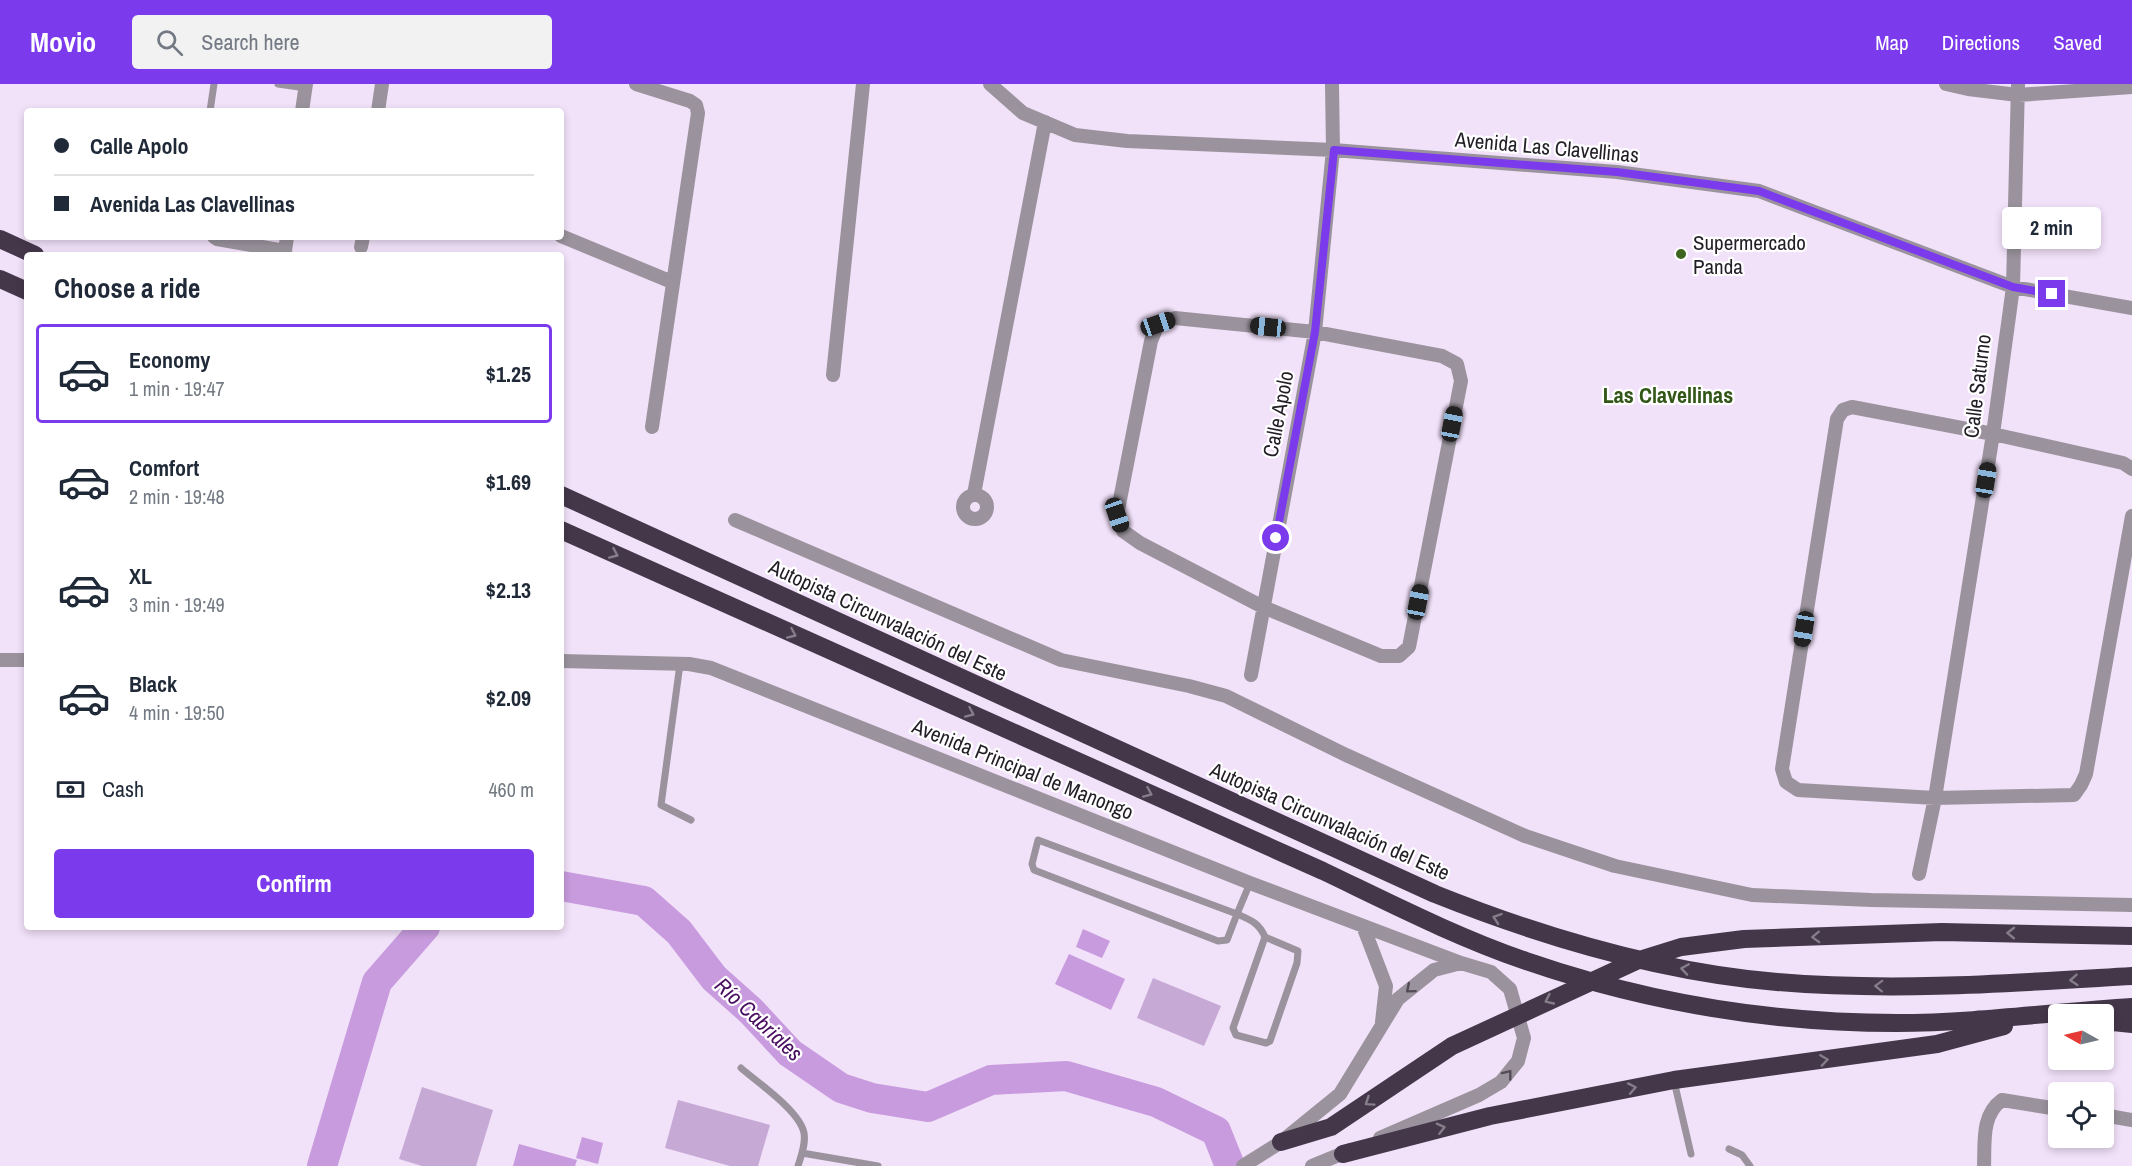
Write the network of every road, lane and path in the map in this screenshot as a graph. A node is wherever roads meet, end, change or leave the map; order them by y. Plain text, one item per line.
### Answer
1 (214, 84) edge
2 (278, 84) edge
3 (382, 84) edge
4 (636, 84) edge
5 (863, 84) edge
6 (990, 84) edge
7 (1332, 84) edge
8 (1946, 84) edge
9 (306, 86) edge
10 (2132, 87) edge
11 (2018, 90) edge
12 (210, 108) edge
13 (302, 108) edge
14 (378, 108) edge
15 (1044, 122) junction
16 (1334, 150) junction
17 (564, 237) edge
18 (0, 239) edge
19 (223, 240) edge
20 (287, 240) edge
21 (28, 252) edge
22 (0, 279) edge
23 (672, 282) junction
24 (2013, 287) junction
25 (24, 290) edge
26 (2132, 308) edge
27 (1315, 332) junction
28 (833, 375) dead end
29 (652, 427) dead end
30 (1993, 434) junction
31 (2132, 469) edge
32 (974, 494) dead end
33 (564, 496) edge
34 (2132, 516) edge
35 (735, 520) dead end
36 (564, 531) edge
37 (1263, 607) junction
38 (0, 660) edge
39 (24, 660) edge
40 (564, 661) edge
41 (680, 664) junction
42 (1251, 675) dead end
43 (1935, 798) junction
44 (691, 820) dead end
45 (1919, 874) dead end
46 (1250, 883) junction
47 (2132, 905) edge
48 (1237, 914) junction
49 (1363, 926) junction
50 (2132, 936) edge
51 (1265, 937) junction
52 (1461, 963) junction
53 (2132, 976) edge
54 (2132, 1007) edge
55 (2028, 1016) junction
56 (2048, 1017) edge
57 (2114, 1022) edge
58 (2132, 1024) edge
59 (1382, 1028) junction
60 (741, 1068) dead end
61 (1674, 1080) junction
62 (2048, 1107) edge
63 (2114, 1117) edge
64 (2132, 1120) edge
65 (1281, 1142) junction
66 (1729, 1149) dead end
67 (802, 1154) junction
68 (1343, 1154) junction
69 (1690, 1154) dead end
70 (1246, 1164) edge
71 (798, 1166) edge
72 (878, 1166) edge
73 (1312, 1166) edge
74 (1750, 1166) edge
75 (1984, 1166) edge

1 - 12 lane
2 - 9 lane
3 - 14 street
4 - 23 street
5 - 28 street
6 - 15 street, Avenida Las Clavellinas
7 - 16 street, Calle Apolo
8 - 11 street
9 - 13 street
10 - 11 street
11 - 24 street, Calle Saturno
15 - 16 street, Avenida Las Clavellinas
15 - 32 street
16 - 24 street, Avenida Las Clavellinas
16 - 27 street, Calle Apolo
17 - 23 street
18 - 21 highway
19 - 20 street
22 - 25 highway
23 - 29 street
24 - 26 street, Avenida Las Clavellinas
24 - 30 street, Calle Saturno
27 - 37 street, Calle Apolo
27 - 37 street
27 - 37 street
30 - 31 street
30 - 43 street, Calle Saturno
30 - 43 street
53 -> 33 highway, Autopista Circunvalación del Este
34 - 43 street
35 - 47 street
36 -> 55 highway
37 - 42 street, Calle Apolo
38 - 39 street
40 - 41 street, Avenida Principal de Manongo
41 - 44 lane
41 - 46 street, Avenida Principal de Manongo
43 - 45 street, Calle Saturno
46 - 48 lane
46 - 49 street, Avenida Principal de Manongo
48 - 48 lane
48 - 51 lane
49 - 52 street, Avenida Principal de Manongo
49 - 59 street
50 -> 65 highway
51 - 51 lane
52 -> 59 street
68 -> 52 street, Avenida Principal de Manongo
54 - 55 highway
55 - 56 highway
61 -> 55 highway
57 - 58 highway
59 - 65 street
60 - 67 lane
68 -> 61 highway
61 - 69 lane
62 - 75 street
63 - 64 street
65 - 70 street
66 - 74 lane
67 - 71 lane
67 - 72 lane
68 - 73 street, Avenida Principal de Manongo

